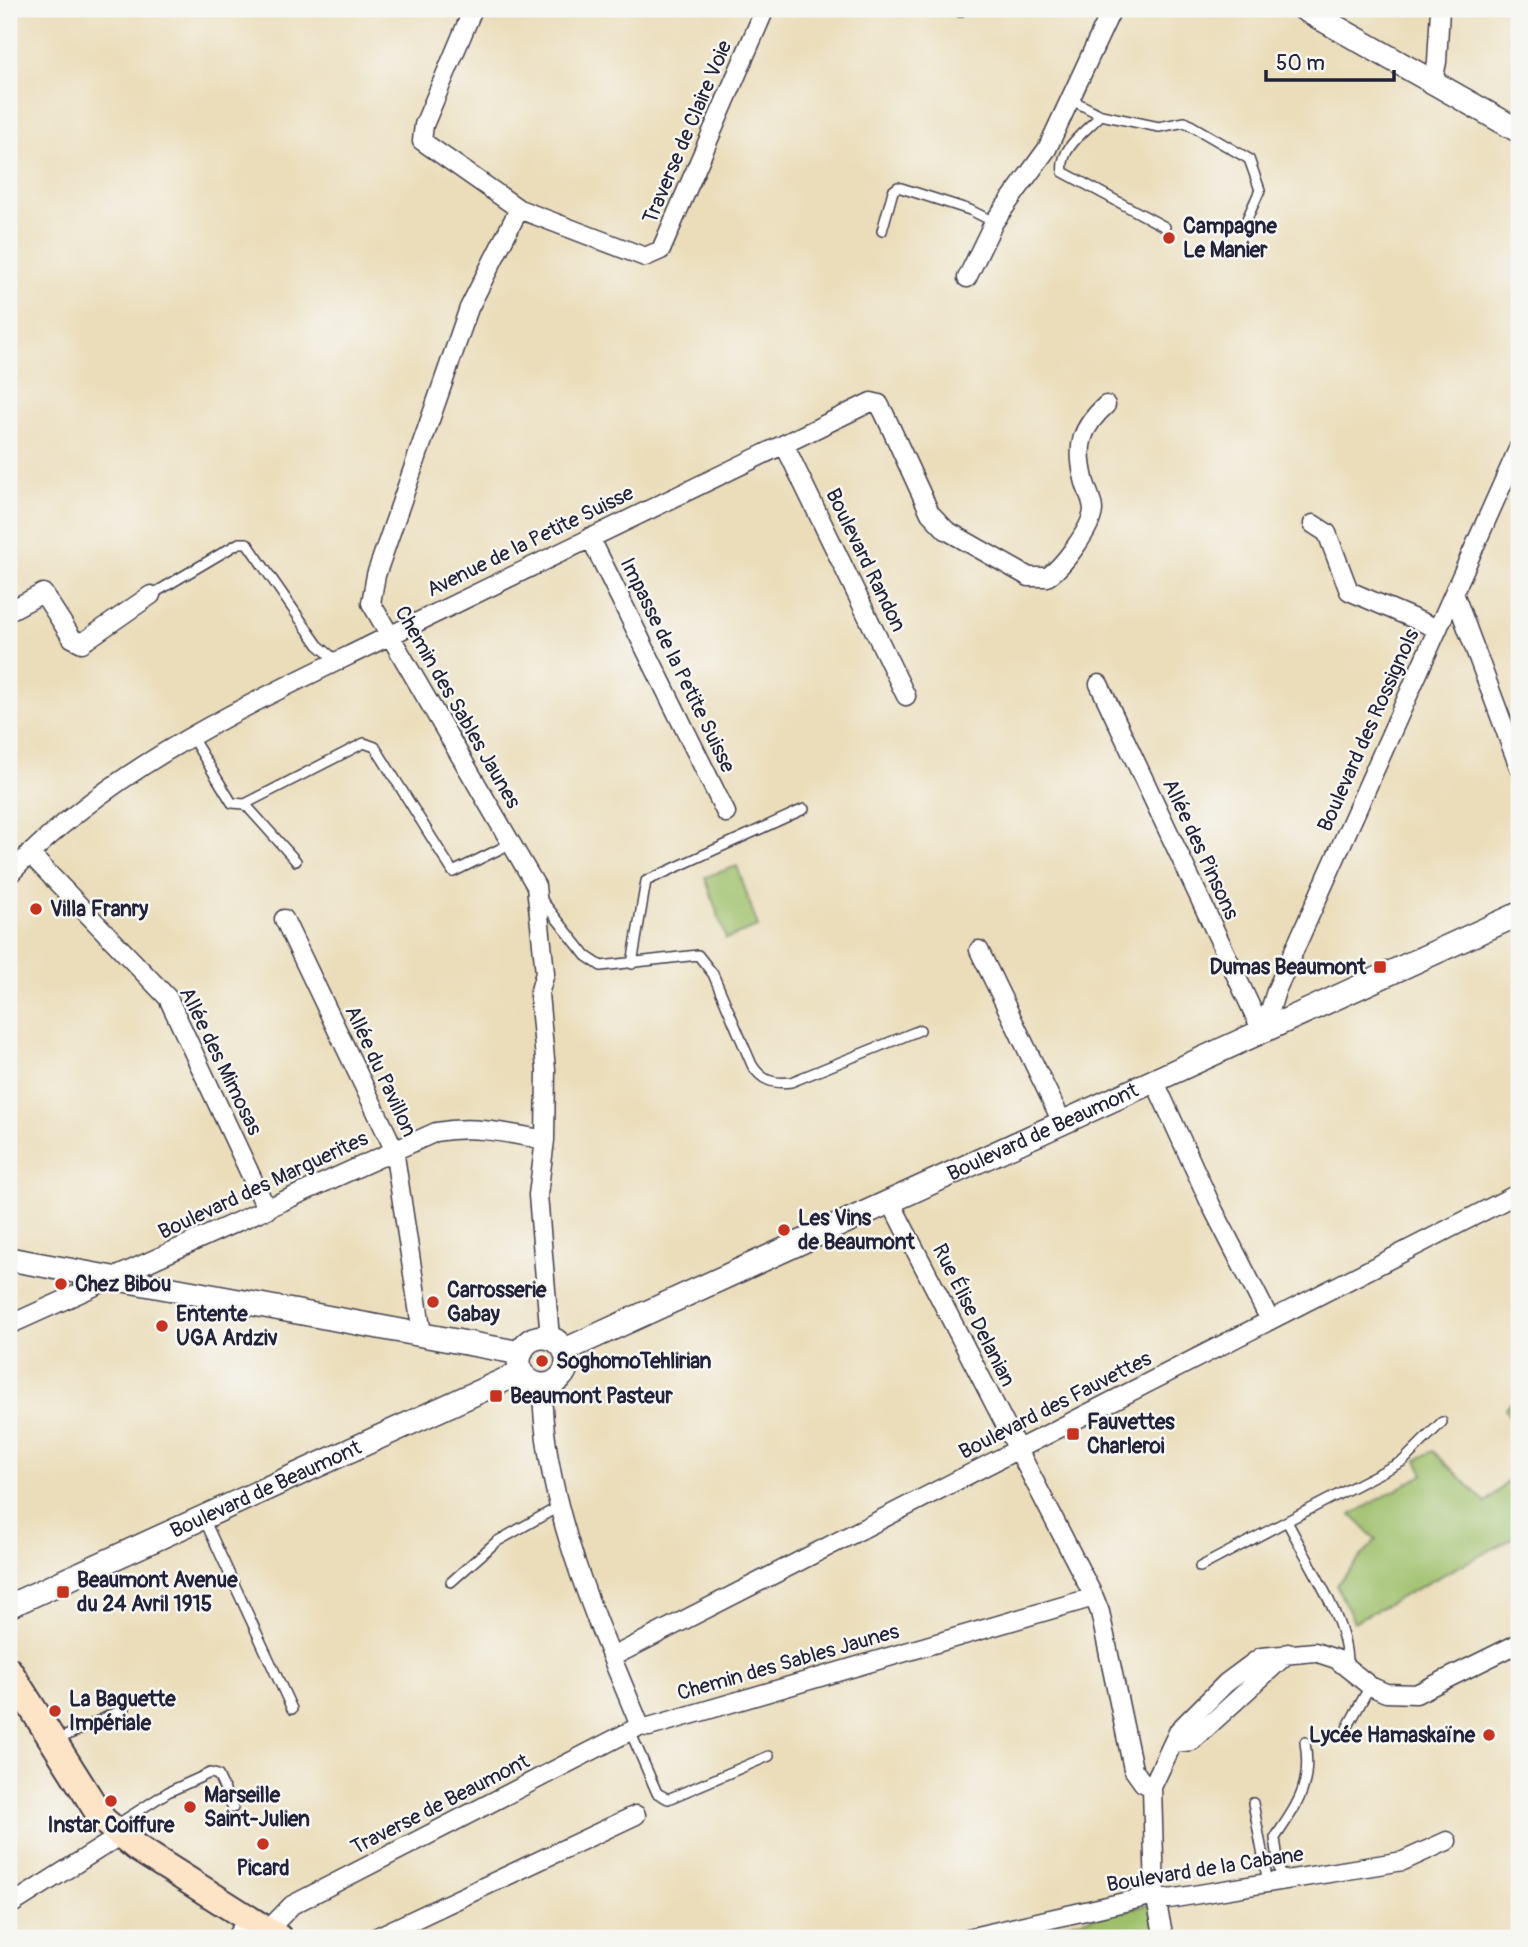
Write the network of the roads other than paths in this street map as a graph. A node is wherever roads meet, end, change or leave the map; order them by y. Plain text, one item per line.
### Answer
1 (472, 9) edge
2 (765, 9) edge
3 (1112, 9) edge
4 (1304, 9) edge
5 (1440, 9) edge
6 (1433, 81) junction
7 (1070, 99) junction
8 (1101, 115) junction
9 (1519, 131) edge
10 (519, 209) junction
11 (1246, 221) dead end
12 (994, 222) junction
13 (1165, 228) dead end
14 (882, 231) dead end
15 (967, 278) dead end
16 (1106, 405) dead end
17 (784, 444) junction
18 (1519, 447) edge
19 (1313, 524) dead end
20 (590, 537) junction
21 (1454, 593) junction
22 (150, 595) joint
23 (9, 611) edge
24 (1438, 629) junction
25 (390, 636) junction
26 (337, 661) junction
27 (1099, 684) dead end
28 (906, 696) dead end
29 (190, 734) junction
30 (1519, 767) edge
31 (245, 804) junction
32 (804, 809) dead end
33 (726, 813) dead end
34 (512, 843) junction
35 (29, 853) junction
36 (296, 861) dead end
37 (9, 875) edge
38 (538, 895) junction
39 (1519, 914) edge
40 (284, 919) dead end
41 (979, 950) dead end
42 (632, 964) junction
43 (920, 1030) dead end
44 (1263, 1033) junction
45 (1155, 1082) junction
46 (1063, 1124) junction
47 (545, 1140) junction
48 (394, 1149) junction
49 (1519, 1193) edge
50 (891, 1203) junction
51 (267, 1210) junction
52 (9, 1259) edge
53 (110, 1279) junction
54 (1270, 1320) junction
55 (9, 1325) edge
56 (422, 1334) junction
57 (557, 1344) junction
58 (521, 1362) junction
59 (542, 1385) junction
60 (1442, 1422) dead end
61 (1018, 1450) junction
62 (561, 1505) junction
63 (204, 1518) junction
64 (1287, 1521) junction
65 (1200, 1567) dead end
66 (451, 1582) dead end
67 (1094, 1597) junction
68 (9, 1606) edge
69 (1519, 1643) edge
70 (612, 1657) junction
71 (1347, 1667) junction
72 (9, 1671) edge
73 (1370, 1686) junction
74 (124, 1709) dead end
75 (292, 1709) dead end
76 (635, 1728) junction
77 (1347, 1728) dead end
78 (52, 1742) junction
79 (1305, 1742) dead end
80 (769, 1756) dead end
81 (1152, 1787) junction
82 (1253, 1803) dead end
83 (233, 1808) dead end
84 (636, 1815) dead end
85 (117, 1832) junction
86 (1447, 1841) dead end
87 (1275, 1882) junction
88 (1155, 1895) junction
89 (9, 1906) edge
90 (258, 1932) edge
91 (374, 1938) edge
92 (968, 1938) edge
93 (1164, 1938) edge

1 - 10 street
2 - 10 street, Traverse de Claire Voie
3 - 7 street
4 - 6 street
5 - 6 street
6 - 9 street
7 - 8 lane
7 - 12 street
8 - 11 lane
8 - 13 lane
10 - 25 street, Chemin des Sables Jaunes
12 - 14 lane
12 - 15 street
16 - 17 street, Avenue de la Petite Suisse
17 - 20 street, Avenue de la Petite Suisse
17 - 28 street, Boulevard Randon
18 - 21 street, Boulevard des Rossignols
19 - 24 street
20 - 25 street, Avenue de la Petite Suisse
20 - 33 street, Impasse de la Petite Suisse
21 - 24 street, Boulevard des Rossignols
21 - 30 street
22 - 23 street
22 - 26 lane
24 - 44 street, Boulevard des Rossignols
25 - 26 street, Avenue de la Petite Suisse
25 - 34 street, Chemin des Sables Jaunes
26 - 29 street, Avenue de la Petite Suisse
27 - 44 street, Allée des Pinsons
29 - 31 lane
29 - 35 street, Avenue de la Petite Suisse
31 - 34 lane
31 - 36 lane
32 - 42 lane
34 - 38 street, Chemin des Sables Jaunes
35 - 37 street, Avenue de la Petite Suisse
35 - 51 street, Allée des Mimosas
38 - 42 lane
38 - 47 street, Chemin des Sables Jaunes
39 - 44 street, Boulevard de Beaumont
40 - 48 street, Allée du Pavillon
41 - 46 street
42 - 43 lane
44 - 45 street, Boulevard de Beaumont
45 - 46 street, Boulevard de Beaumont
45 - 54 street
46 - 50 street, Boulevard de Beaumont
47 - 48 street, Boulevard des Marguerites
47 - 57 street, Chemin des Sables Jaunes
48 - 51 street, Boulevard des Marguerites
48 - 56 street, Allée du Pavillon
49 - 54 street, Boulevard des Fauvettes
50 - 57 street, Boulevard de Beaumont
50 - 61 street, Rue Élise Delanian
51 - 53 street, Boulevard des Marguerites
52 - 53 street
53 - 55 street, Boulevard des Marguerites
53 - 56 street
54 - 61 street, Boulevard des Fauvettes
56 - 58 street
57 - 58 street
57 - 59 street
58 - 59 street
58 - 63 street, Boulevard de Beaumont
59 - 62 street
60 - 64 lane
61 - 67 street, Rue Élise Delanian
61 - 70 street, Boulevard des Fauvettes
62 - 66 lane
62 - 70 street
63 - 68 street, Boulevard de Beaumont
63 - 75 lane
64 - 65 lane
64 - 71 lane
67 - 76 street, Chemin des Sables Jaunes
67 - 81 street
69 - 73 street
70 - 76 street
71 - 73 street
71 - 81 street
72 - 78 main road
73 - 77 lane
74 - 78 lane
76 - 80 lane
76 - 90 street, Traverse de Beaumont
78 - 85 main road
79 - 87 lane
81 - 88 street
82 - 87 lane
83 - 85 lane
84 - 91 street
85 - 89 street
85 - 90 main road
86 - 87 street, Boulevard de la Cabane
87 - 88 street, Boulevard de la Cabane
88 - 92 street, Boulevard de la Cabane
88 - 93 street

